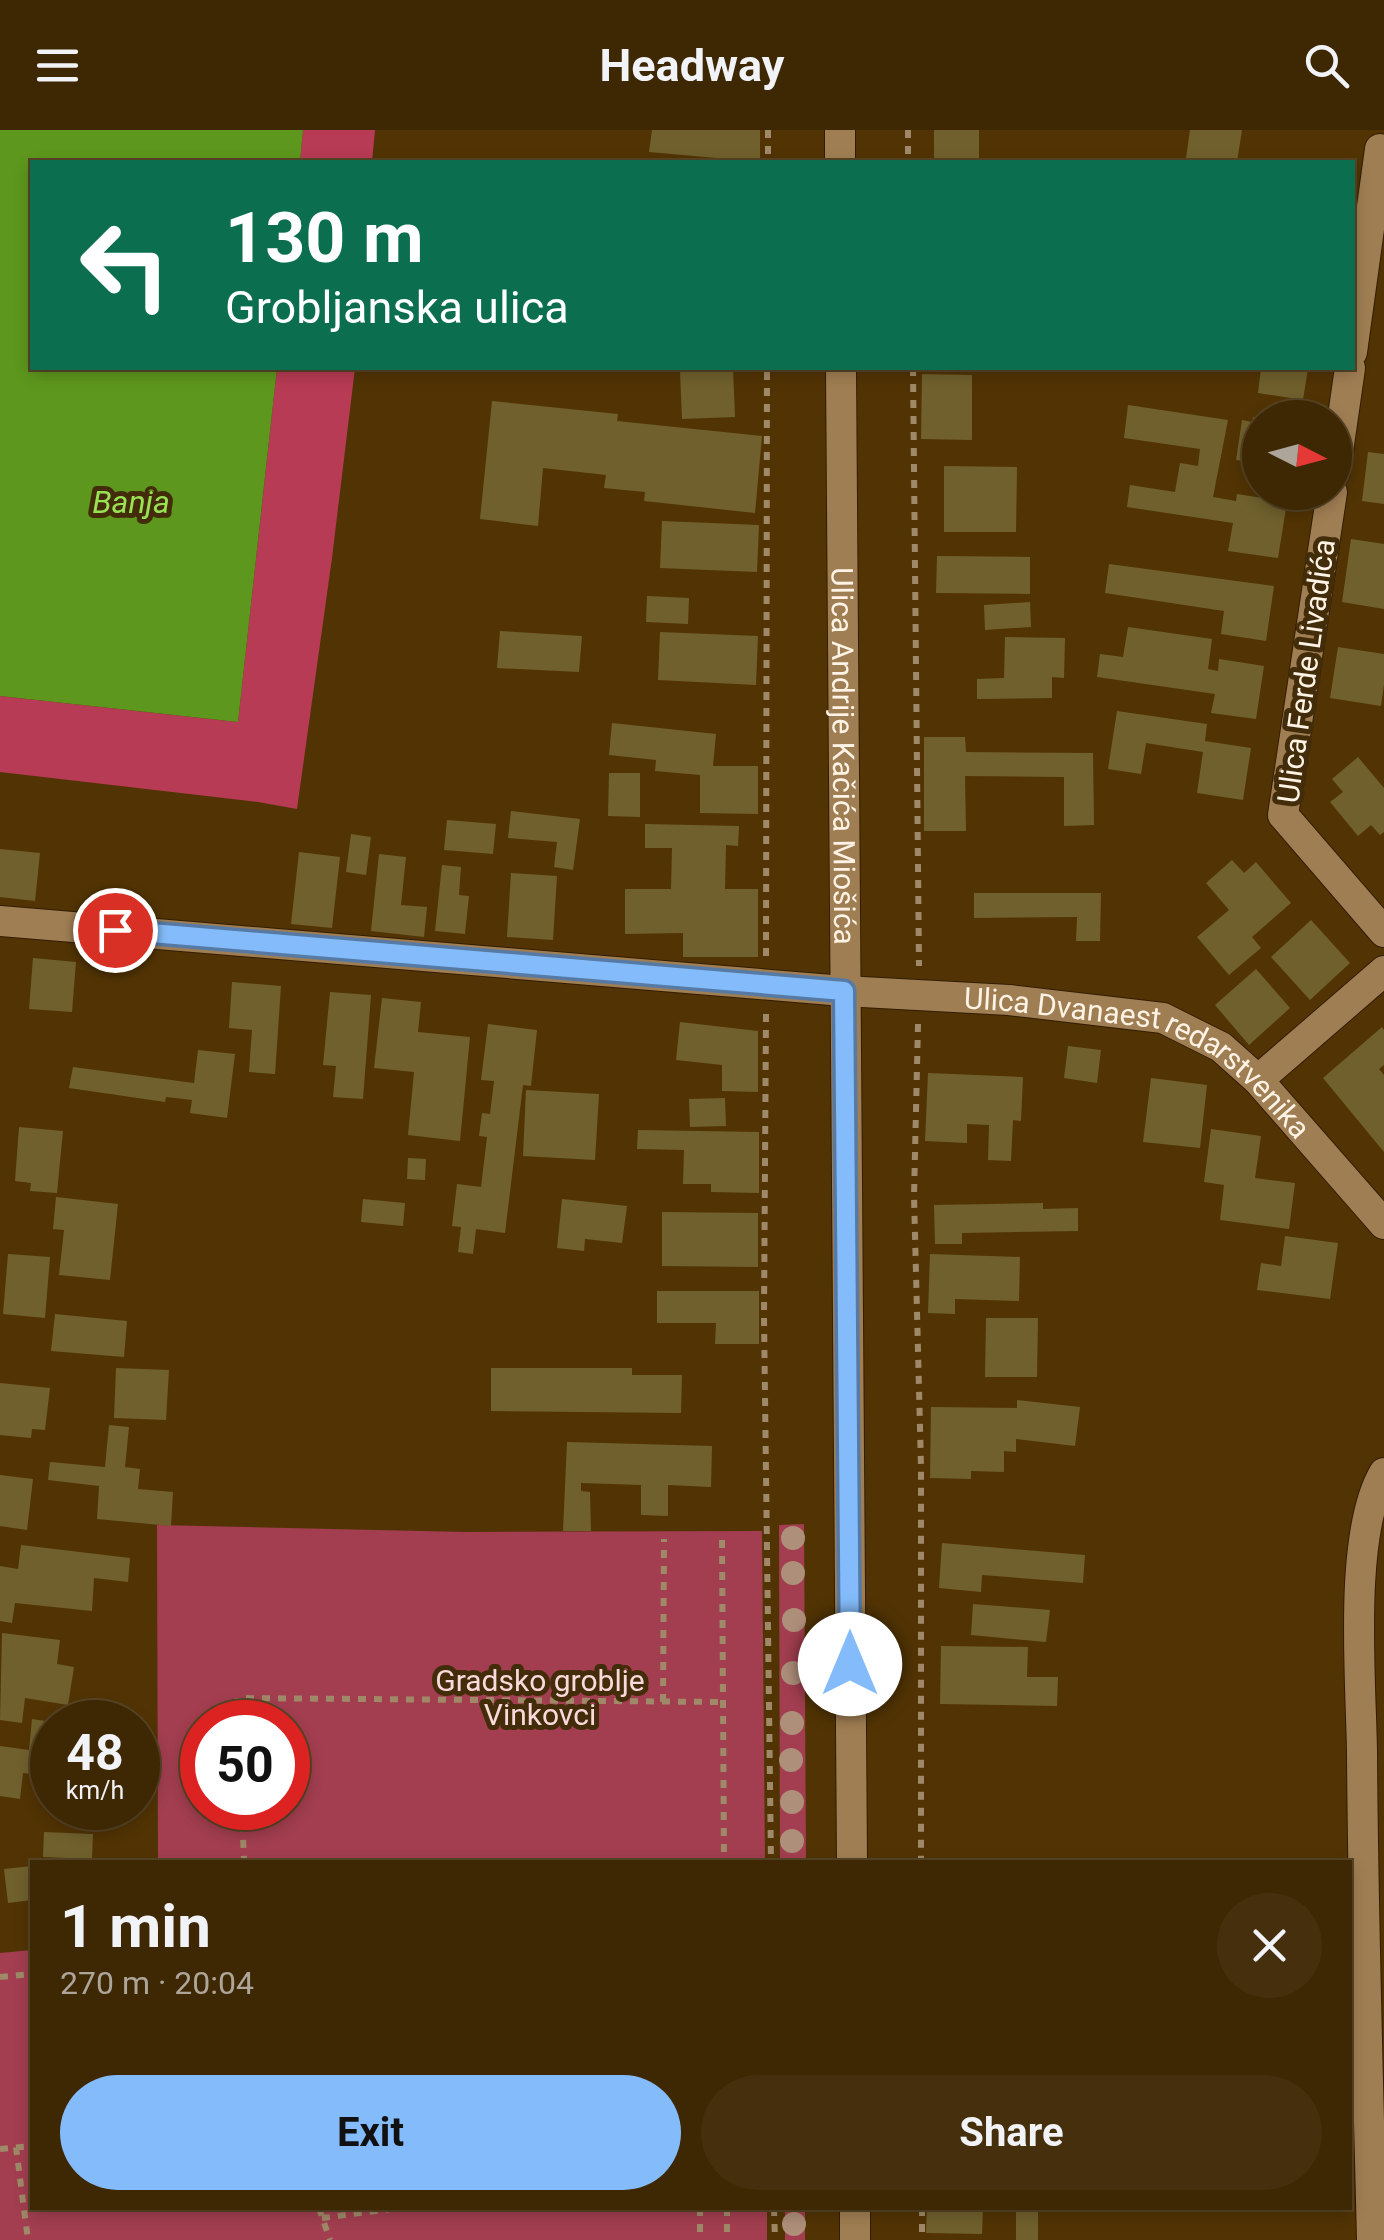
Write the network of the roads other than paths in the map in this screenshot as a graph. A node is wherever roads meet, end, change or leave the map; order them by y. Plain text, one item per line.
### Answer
1 (840, 130) edge
2 (1374, 144) edge
3 (840, 160) edge
4 (1355, 324) edge
5 (841, 370) edge
6 (1350, 370) edge
7 (1345, 400) edge
8 (1329, 510) edge
9 (0, 921) edge
10 (1384, 932) edge
11 (1384, 971) edge
12 (844, 991) junction
13 (1258, 1080) junction
14 (1384, 1224) edge
15 (1384, 1473) edge
16 (852, 1860) edge
17 (1362, 1872) junction
18 (1384, 1898) edge
19 (855, 2210) edge
20 (855, 2240) edge
21 (1372, 2240) edge

1 - 3 street
2 - 4 street
5 - 12 street, Ulica Andrije Kačića Miošića
6 - 7 street
8 - 10 street, Ulica Ferde Livadića
9 - 12 street, Ulica Dvanaest redarstvenika
11 - 13 street
12 - 13 street, Ulica Dvanaest redarstvenika
12 - 16 street, Ulica Andrije Kačića Miošića
13 - 14 street, Ulica Dvanaest redarstvenika
15 - 17 street
17 - 18 street
17 - 21 street
19 - 20 street

